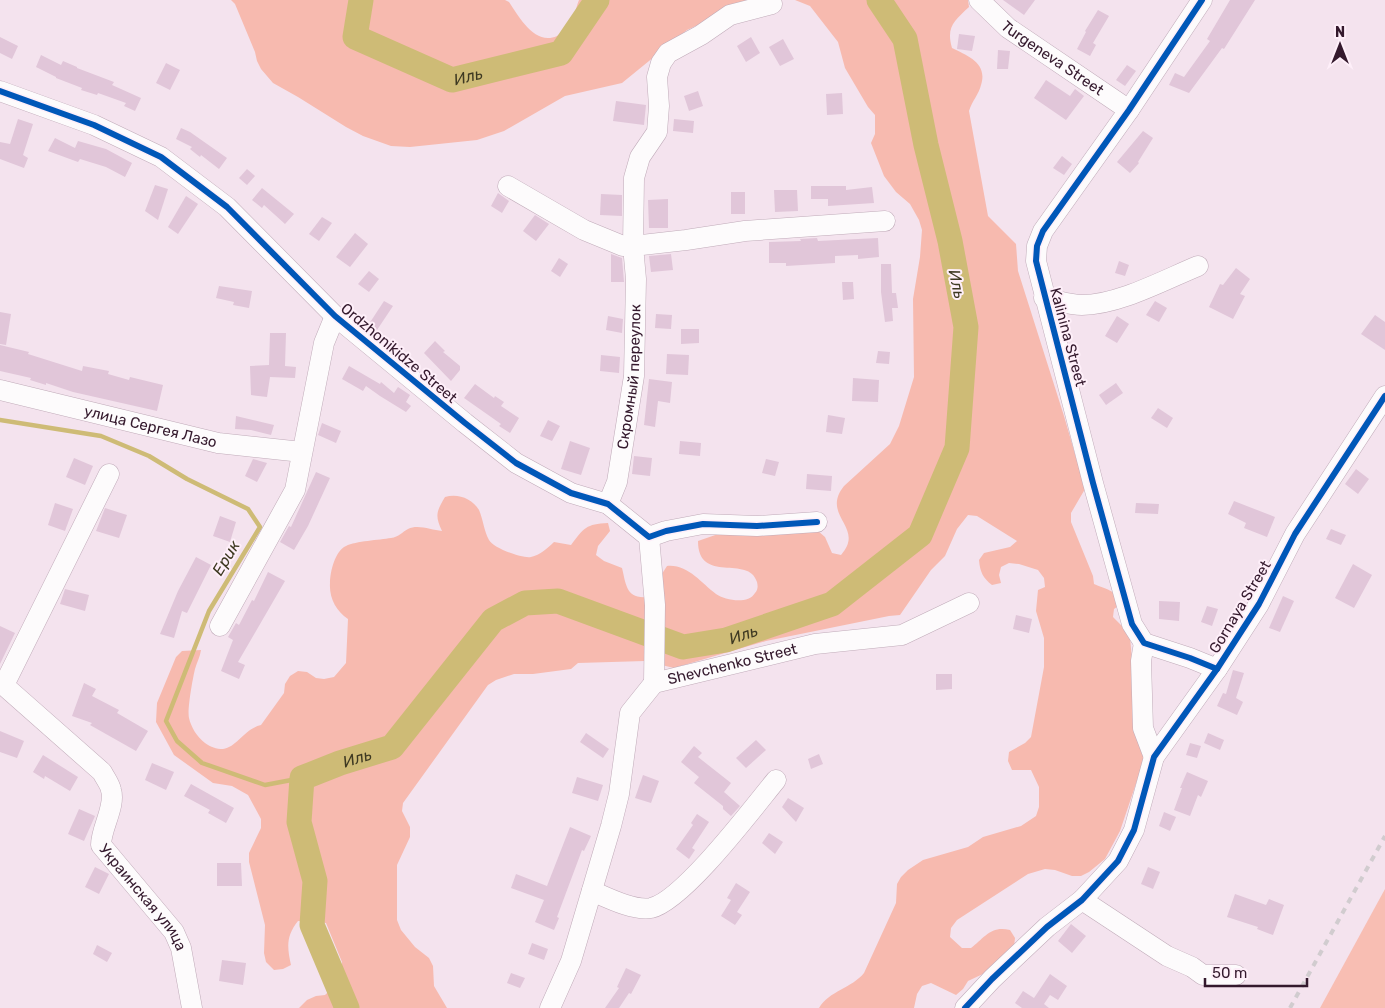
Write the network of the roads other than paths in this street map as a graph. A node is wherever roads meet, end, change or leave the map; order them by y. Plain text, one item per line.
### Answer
1 (979, 0) edge
2 (1202, 0) edge
3 (772, 4) dead end
4 (0, 91) edge
5 (1129, 110) junction
6 (508, 186) dead end
7 (885, 221) dead end
8 (633, 246) junction
9 (1198, 266) dead end
10 (1044, 298) junction
11 (334, 316) junction
12 (0, 390) edge
13 (1385, 396) edge
14 (302, 452) junction
15 (109, 474) dead end
16 (608, 504) junction
17 (817, 522) dead end
18 (649, 537) junction
19 (970, 602) dead end
20 (220, 626) dead end
21 (1144, 643) junction
22 (1217, 669) junction
23 (655, 675) junction
24 (2, 684) edge
25 (1154, 757) junction
26 (776, 780) dead end
27 (592, 891) junction
28 (1082, 900) junction
29 (1236, 975) dead end
30 (192, 1008) edge
31 (550, 1008) edge
32 (966, 1008) edge

1 - 5 street, Turgeneva Street
2 - 5 street, Kalinina Street
3 - 8 street, Скромный переулок
4 - 11 street, Ordzhonikidze Street
5 - 10 street, Kalinina Street
6 - 8 street
7 - 8 street
8 - 16 street, Скромный переулок
9 - 10 street
10 - 21 street, Kalinina Street
11 - 14 street
11 - 16 street, Ordzhonikidze Street
12 - 14 street, улица Сергея Лазо
13 - 22 street, Gornaya Street
14 - 20 street
15 - 24 street, Украинская улица
16 - 18 street, Ordzhonikidze Street
17 - 18 street
18 - 23 street
19 - 23 street, Shevchenko Street
21 - 22 street
21 - 25 street
22 - 25 street, Gornaya Street
23 - 27 street, Shevchenko Street
24 - 30 street, Украинская улица
25 - 28 street, Gornaya Street
26 - 27 street
27 - 31 street, Shevchenko Street
28 - 29 street
28 - 32 street, Gornaya Street

